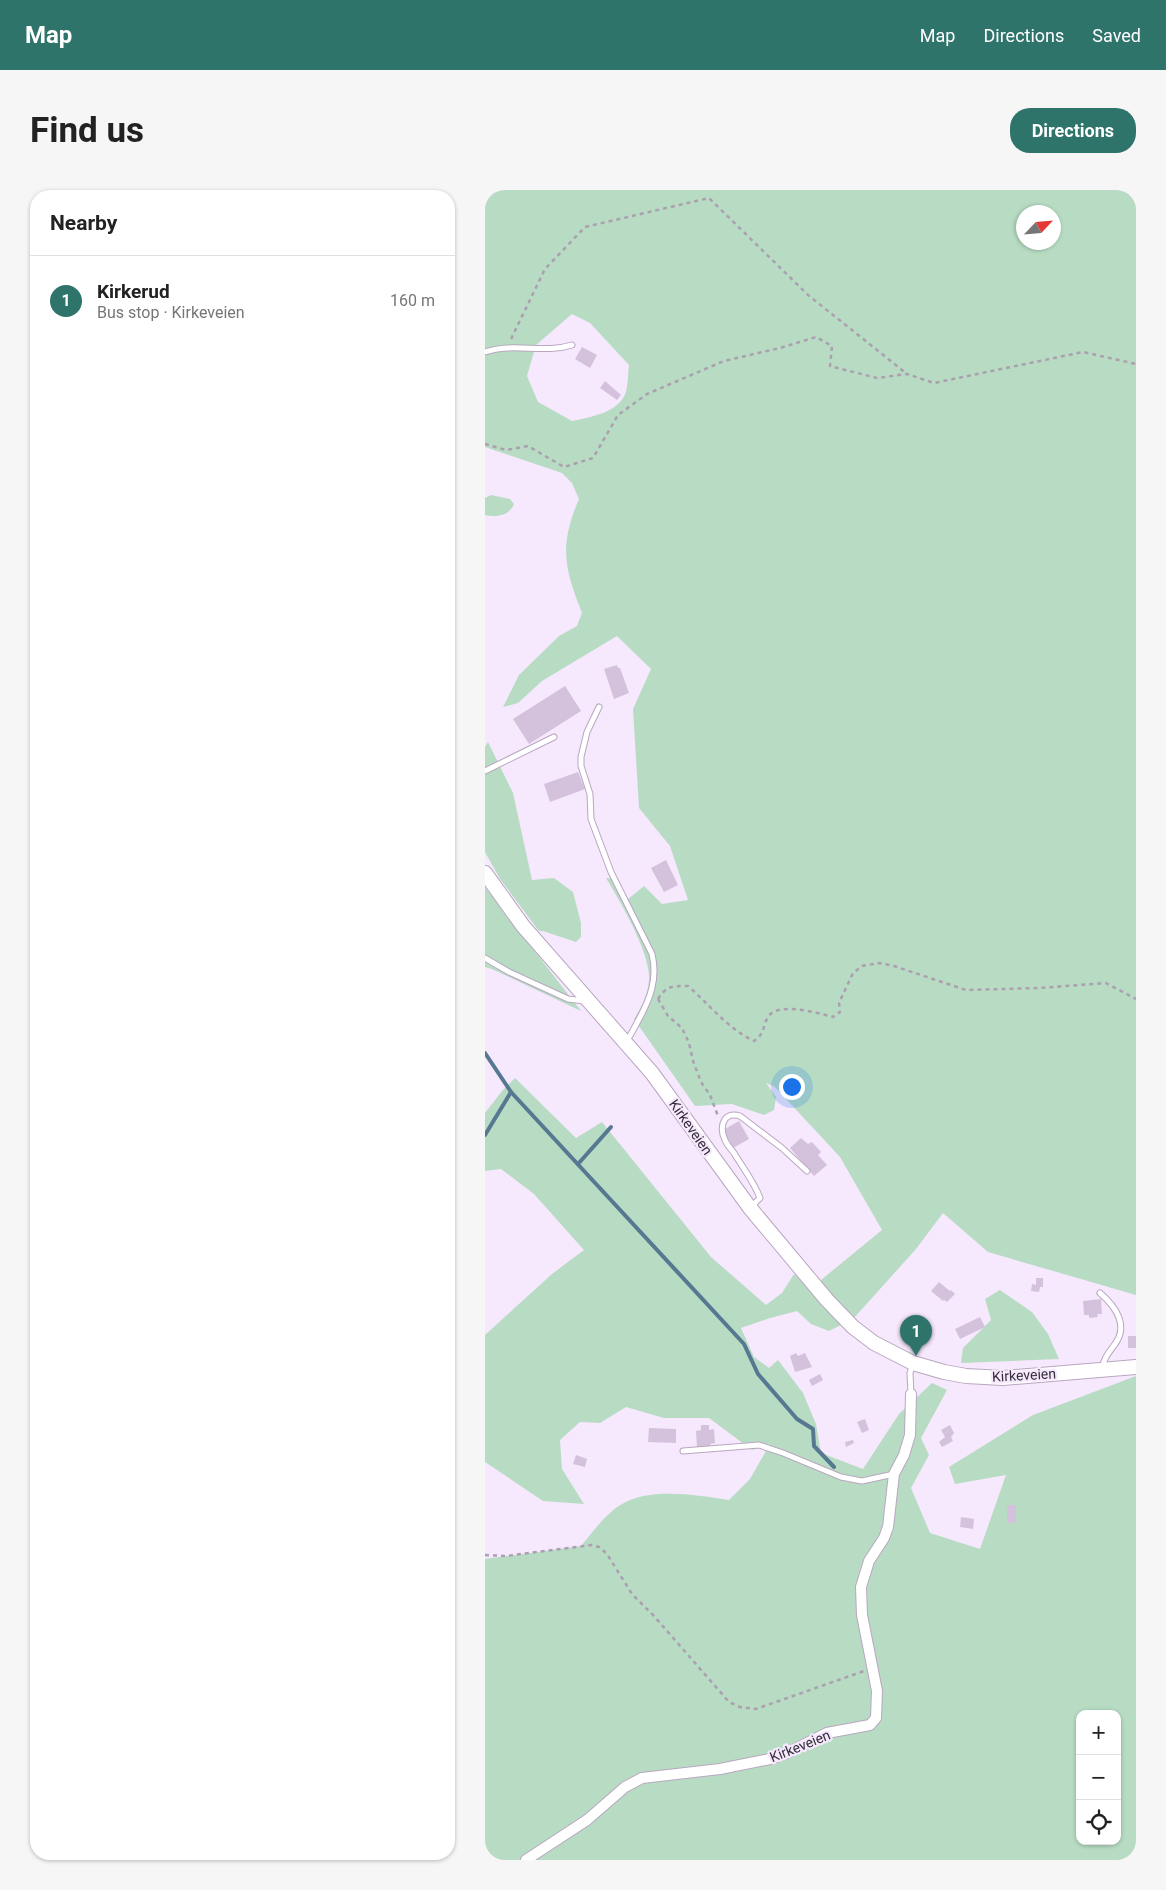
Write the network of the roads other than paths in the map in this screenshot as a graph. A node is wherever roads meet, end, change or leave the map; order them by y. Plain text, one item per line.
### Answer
1 (572, 345) dead end
2 (485, 352) edge
3 (599, 707) dead end
4 (554, 737) dead end
5 (485, 771) edge
6 (485, 873) edge
7 (485, 958) edge
8 (591, 1002) junction
9 (625, 1041) junction
10 (807, 1171) dead end
11 (750, 1208) junction
12 (1100, 1293) dead end
13 (913, 1363) junction
14 (1136, 1366) edge
15 (1101, 1368) junction
16 (911, 1394) joint
17 (683, 1451) dead end
18 (894, 1474) junction
19 (526, 1860) edge

1 - 2 lane
3 - 9 lane
4 - 5 lane
6 - 8 main road, Kirkeveien
7 - 8 lane
8 - 9 main road, Kirkeveien
9 - 11 main road, Kirkeveien
10 - 11 lane
11 - 13 main road, Kirkeveien
12 - 15 lane
13 - 15 main road, Kirkeveien
13 - 16 lane, Kirkeveien
14 - 15 main road, Kirkeveien
16 - 18 street, Kirkeveien
17 - 18 lane
18 - 19 street, Kirkeveien

